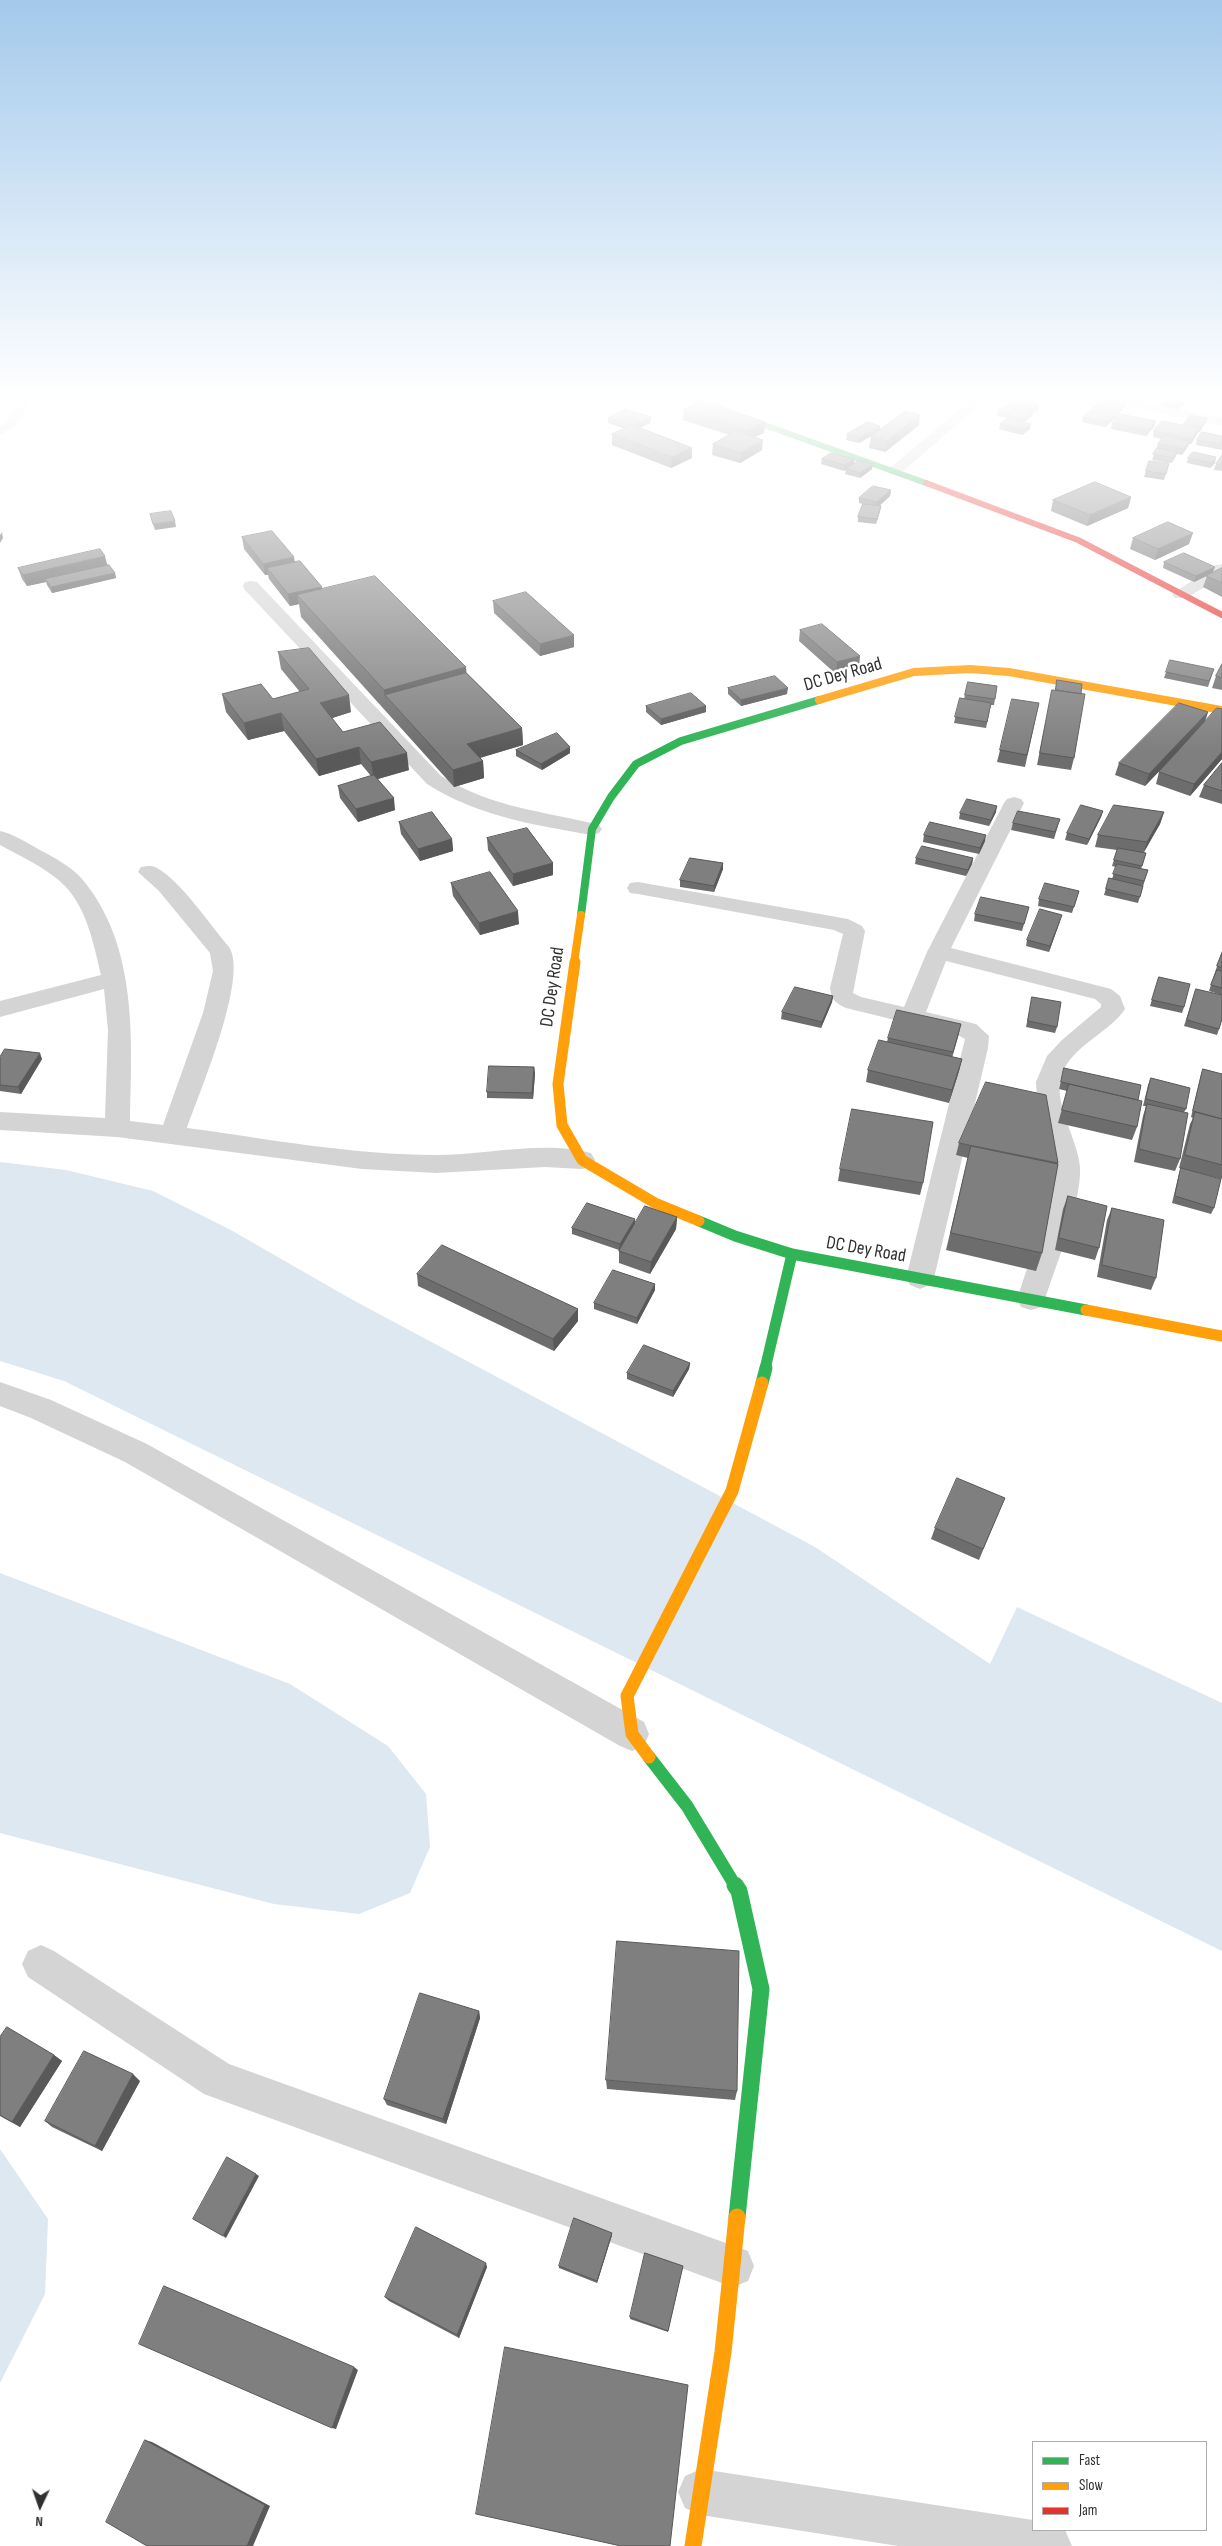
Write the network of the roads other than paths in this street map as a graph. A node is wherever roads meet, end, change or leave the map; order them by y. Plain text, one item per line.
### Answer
1 (1008, 514) edge
2 (1222, 569) edge
3 (251, 586) dead end
4 (1181, 594) junction
5 (1222, 615) edge
6 (1222, 710) edge
7 (1014, 804) dead end
8 (592, 830) junction
9 (0, 838) edge
10 (149, 872) dead end
11 (638, 888) dead end
12 (938, 952) junction
13 (113, 979) junction
14 (0, 1008) edge
15 (912, 1017) junction
16 (0, 1121) edge
17 (117, 1128) junction
18 (172, 1136) junction
19 (582, 1160) junction
20 (792, 1254) junction
21 (920, 1278) junction
22 (1031, 1299) junction
23 (1222, 1336) edge
24 (0, 1394) edge
25 (632, 1734) junction
26 (41, 1964) dead end
27 (733, 2266) junction
28 (701, 2492) junction
29 (693, 2546) edge
30 (1048, 2546) edge

1 - 4 street
2 - 4 street
3 - 8 street
4 - 5 street
6 - 8 street, DC Dey Road
7 - 12 street
8 - 19 street, DC Dey Road
9 - 13 street
10 - 18 street
11 - 15 street
12 - 15 street
12 - 22 street
13 - 14 street
13 - 17 street
15 - 21 street
16 - 17 street
17 - 18 street
18 - 19 street
19 - 20 street, DC Dey Road
20 - 21 street, DC Dey Road
20 - 25 street
21 - 22 street, DC Dey Road
22 - 23 street, DC Dey Road
24 - 25 street
25 - 27 street
26 - 27 street
27 - 28 street
28 - 29 street
28 - 30 street

